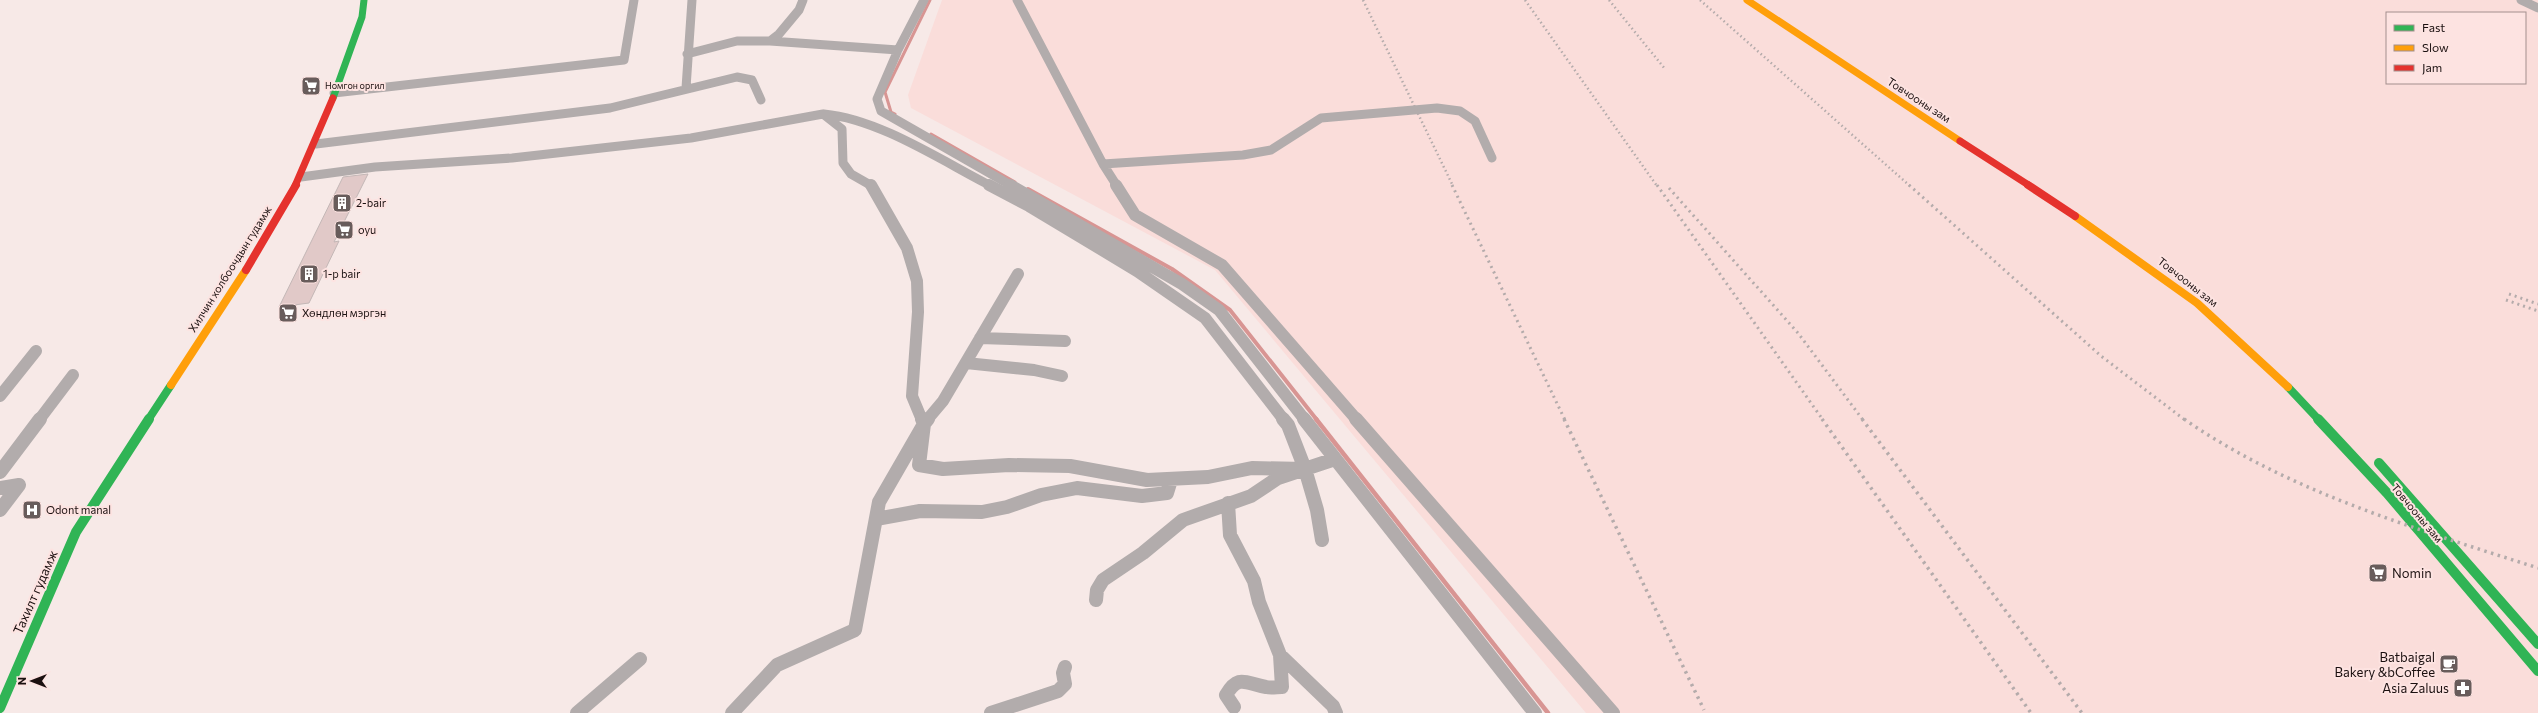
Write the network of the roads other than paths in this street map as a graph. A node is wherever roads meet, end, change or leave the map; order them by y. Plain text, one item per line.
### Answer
1 (364, 0) edge
2 (634, 0) edge
3 (692, 0) edge
4 (803, 0) edge
5 (924, 0) edge
6 (1017, 0) edge
7 (1747, 0) edge
8 (1759, 0) edge
9 (2521, 0) edge
10 (2538, 8) edge
11 (770, 41) junction
12 (898, 50) junction
13 (687, 54) junction
14 (686, 88) junction
15 (334, 93) junction
16 (761, 100) dead end
17 (823, 114) junction
18 (316, 144) junction
19 (1492, 158) dead end
20 (1103, 164) junction
21 (301, 177) junction
22 (2038, 179) dead end
23 (1018, 274) dead end
24 (980, 338) junction
25 (1065, 341) dead end
26 (36, 351) dead end
27 (966, 363) junction
28 (74, 375) dead end
29 (1062, 376) dead end
30 (0, 396) edge
31 (924, 424) junction
32 (2372, 455) dead end
33 (1335, 459) junction
34 (1305, 469) junction
35 (0, 472) edge
36 (1171, 480) junction
37 (0, 488) edge
38 (1228, 503) junction
39 (0, 510) edge
40 (876, 519) junction
41 (76, 532) joint
42 (1322, 540) dead end
43 (1096, 600) dead end
44 (2538, 644) edge
45 (1280, 655) junction
46 (640, 659) dead end
47 (1065, 668) dead end
48 (2538, 671) edge
49 (1234, 707) dead end
50 (0, 708) edge
51 (577, 713) edge
52 (732, 713) edge
53 (991, 713) edge
54 (1336, 713) edge
55 (1535, 713) edge
56 (1613, 713) edge

1 - 15 main road, Хилчин холбоочдын гудамж
2 - 15 street
3 - 13 street
4 - 11 street
5 - 12 street
6 - 20 street
7 - 48 main road, Товчооны зам
8 - 22 main road, Товчооны зам
9 - 10 street
11 - 12 street
11 - 13 street
12 - 33 street
13 - 14 street
14 - 16 street
14 - 18 street
15 - 18 main road, Хилчин холбоочдын гудамж
17 - 21 street
17 - 31 street
17 - 34 street
18 - 21 main road, Хилчин холбоочдын гудамж
19 - 20 street
20 - 56 street
21 - 41 main road, Хилчин холбоочдын гудамж
23 - 24 street
24 - 25 street
24 - 27 street
26 - 30 street
27 - 29 street
27 - 31 street
28 - 35 street
31 - 36 street
31 - 40 street
32 - 44 main road, Товчооны зам
33 - 34 street
33 - 55 street
34 - 36 street
34 - 38 street
34 - 42 street
36 - 40 street
37 - 39 street
38 - 43 street
38 - 45 street
40 - 52 street
41 - 50 main road, Тахилт гудамж
45 - 49 street
45 - 54 street
46 - 51 street
47 - 53 street

